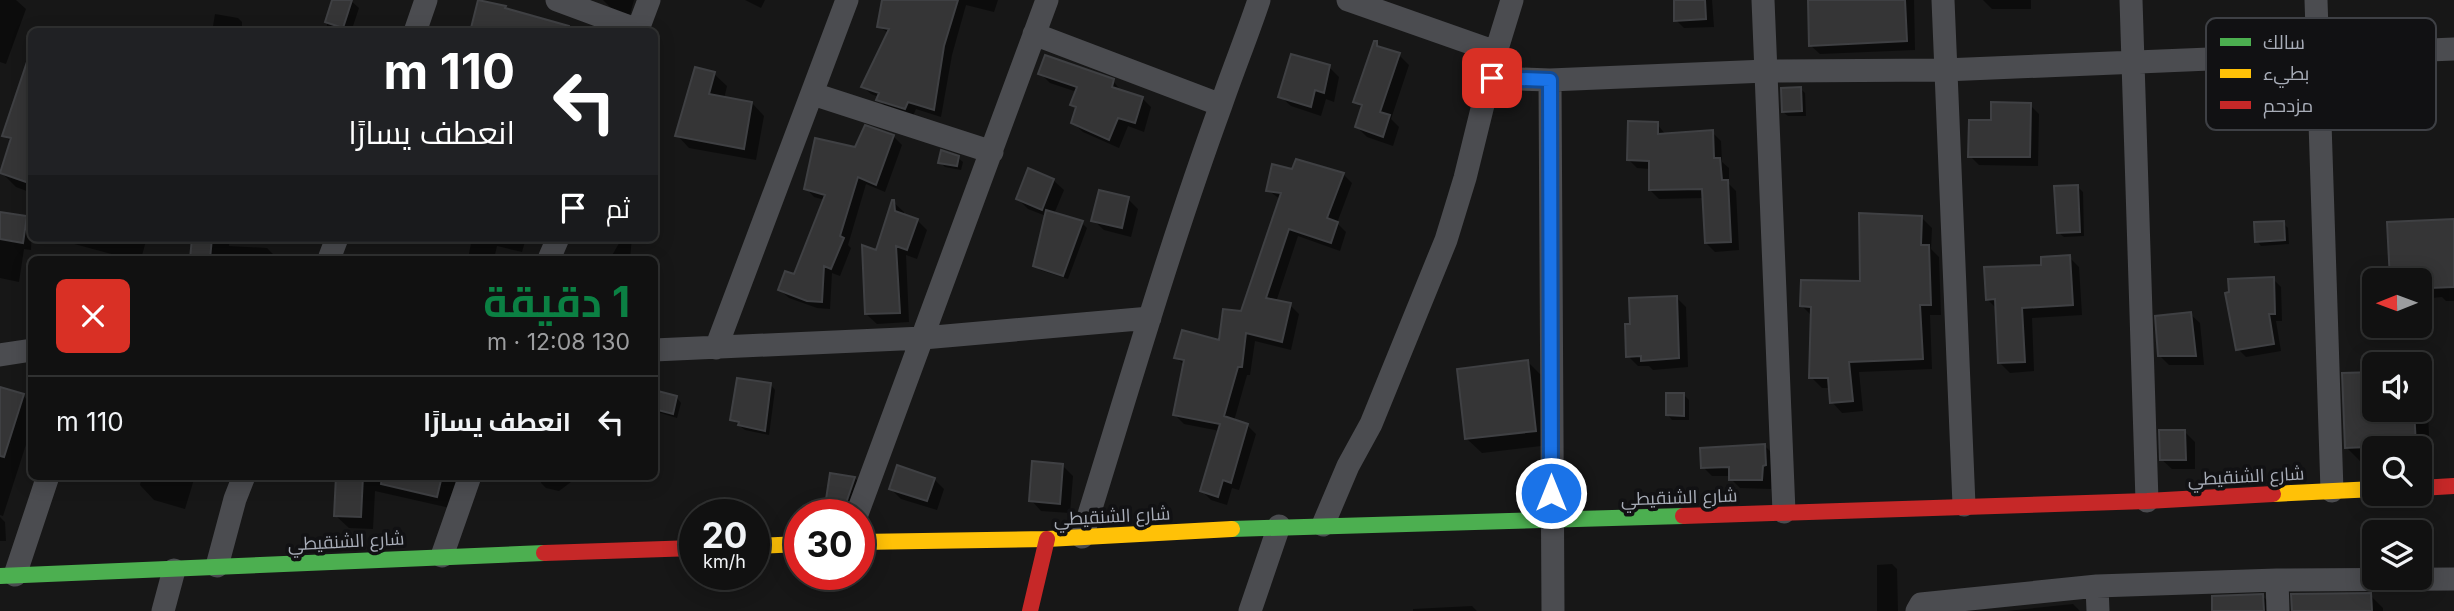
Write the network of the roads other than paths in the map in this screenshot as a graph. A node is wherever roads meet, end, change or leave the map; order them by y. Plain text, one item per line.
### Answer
1 (426, 0) edge
2 (557, 0) edge
3 (649, 0) edge
4 (847, 0) edge
5 (1047, 0) edge
6 (1259, 0) edge
7 (1348, 0) edge
8 (1512, 0) edge
9 (1763, 0) edge
10 (1943, 0) edge
11 (2131, 0) edge
12 (2316, 0) edge
13 (2317, 18) edge
14 (416, 28) edge
15 (630, 28) edge
16 (639, 28) edge
17 (1034, 34) junction
18 (2454, 49) edge
19 (2436, 50) edge
20 (1496, 52) junction
21 (2206, 61) edge
22 (2133, 64) junction
23 (1944, 70) junction
24 (1766, 71) junction
25 (1492, 78) junction
26 (1550, 80) junction
27 (813, 94) junction
28 (1221, 105) junction
29 (2320, 130) edge
30 (992, 152) junction
31 (1150, 318) junction
32 (923, 338) junction
33 (716, 348) junction
34 (2, 349) edge
35 (28, 349) edge
36 (658, 350) edge
37 (46, 480) edge
38 (242, 480) edge
39 (469, 480) edge
40 (2454, 486) edge
41 (2432, 487) edge
42 (2362, 490) edge
43 (2332, 491) junction
44 (863, 499) edge
45 (2147, 501) junction
46 (1964, 505) junction
47 (1784, 512) junction
48 (1551, 520) junction
49 (1323, 525) junction
50 (1279, 526) junction
51 (1082, 537) junction
52 (1047, 539) junction
53 (875, 542) edge
54 (679, 549) edge
55 (442, 556) junction
56 (216, 566) junction
57 (174, 569) junction
58 (8, 575) edge
59 (2454, 579) edge
60 (2277, 580) junction
61 (2097, 586) junction
62 (163, 611) edge
63 (1030, 611) edge
64 (1250, 611) edge
65 (1553, 611) edge
66 (1917, 611) edge
67 (2098, 611) edge
68 (2278, 611) edge

1 - 14 street
2 - 15 street
3 - 16 street
4 - 27 street
5 - 17 street
6 - 28 street
7 - 20 street
8 - 20 street
9 - 24 street
10 - 23 street
11 - 22 street
12 - 13 street
17 - 28 street
17 - 30 street
18 - 19 street
20 - 25 street
21 - 22 street
22 - 23 street
22 - 45 street
23 - 24 street
23 - 46 street
24 - 26 street
24 - 47 street
25 - 26 street
25 - 49 street
26 - 48 street
27 - 30 street
27 - 33 street
28 - 31 street
29 - 43 street
30 - 32 street
31 - 32 street
31 - 51 street
32 - 33 street
32 - 44 street
33 - 36 street
34 - 35 street
37 - 58 street
38 - 56 street
39 - 55 street
40 - 41 street
42 - 43 street, شارع الشنقيطي
43 - 45 street, شارع الشنقيطي
45 - 46 street, شارع الشنقيطي
46 - 47 street, شارع الشنقيطي
47 - 48 street, شارع الشنقيطي
48 - 49 street, شارع الشنقيطي
48 - 65 street
49 - 50 street, شارع الشنقيطي
50 - 51 street, شارع الشنقيطي
50 - 64 street
51 - 52 street, شارع الشنقيطي
52 - 53 street, شارع الشنقيطي
52 - 63 street
54 - 55 street, شارع الشنقيطي
55 - 56 street, شارع الشنقيطي
56 - 57 street, شارع الشنقيطي
57 - 58 street, شارع الشنقيطي
57 - 62 street
59 - 60 street
60 - 61 street
60 - 68 street
61 - 66 street
61 - 67 street

